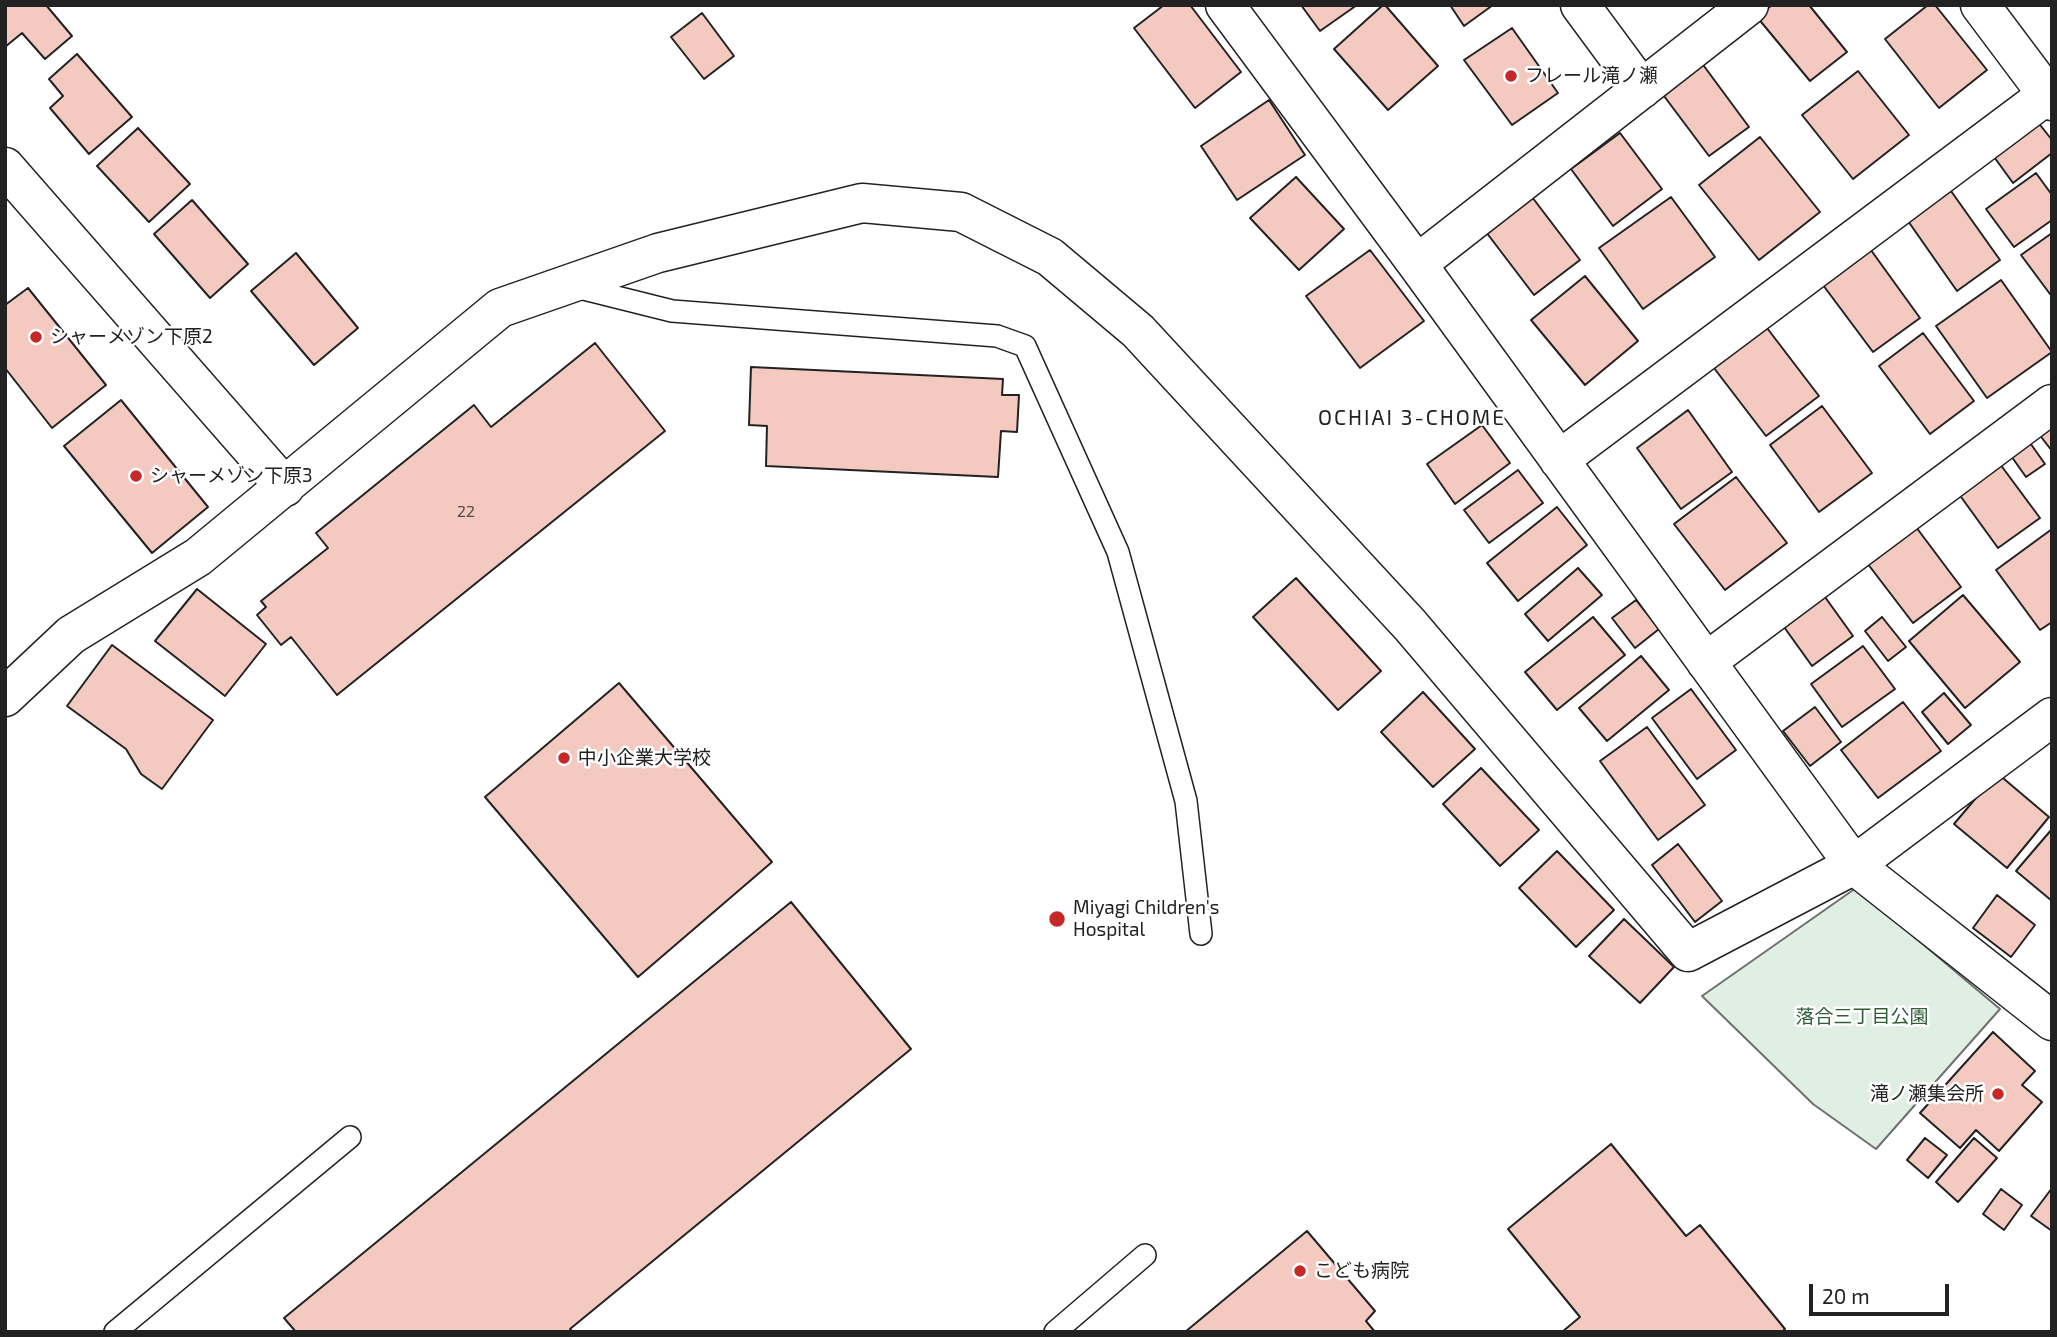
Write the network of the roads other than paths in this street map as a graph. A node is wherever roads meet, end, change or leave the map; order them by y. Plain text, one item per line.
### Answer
1 (1225, 5) edge
2 (1580, 5) edge
3 (1749, 5) edge
4 (1980, 5) edge
5 (1642, 89) junction
6 (2049, 98) edge
7 (5, 167) edge
8 (1417, 264) junction
9 (566, 285) junction
10 (2052, 404) edge
11 (1559, 460) junction
12 (285, 487) junction
13 (1706, 662) junction
14 (5, 697) edge
15 (2052, 717) edge
16 (1854, 865) junction
17 (1201, 934) dead end
18 (2052, 1020) edge
19 (350, 1137) dead end
20 (1145, 1255) dead end
21 (115, 1332) edge
22 (1055, 1332) edge

1 - 8 street
2 - 5 street
3 - 5 street
4 - 6 street
5 - 8 street
6 - 11 street
7 - 12 street
8 - 11 street
9 - 12 street
9 - 16 street
9 - 17 lane
10 - 13 street
11 - 13 street
12 - 14 street
13 - 16 street
15 - 16 street
16 - 18 street
19 - 21 lane
20 - 22 lane

